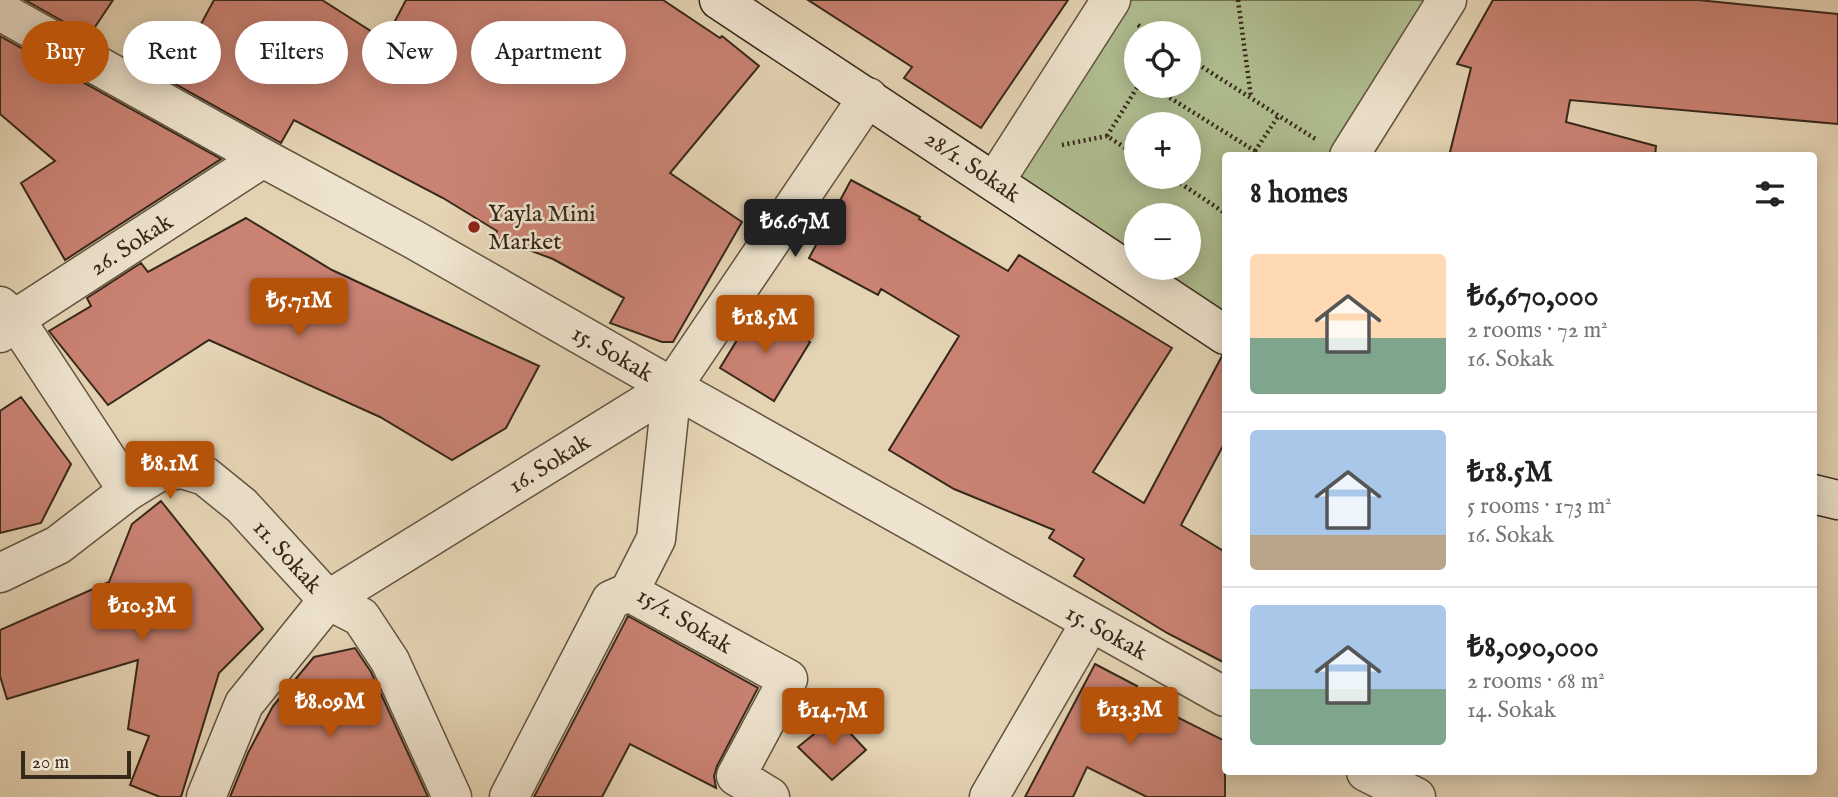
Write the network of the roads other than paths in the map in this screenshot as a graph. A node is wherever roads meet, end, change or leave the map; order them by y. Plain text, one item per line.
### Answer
1 (719, 0) edge
2 (1111, 0) edge
3 (1447, 0) edge
4 (0, 11) edge
5 (868, 96) junction
6 (1335, 149) edge
7 (263, 158) junction
8 (995, 181) junction
9 (5, 319) edge
10 (1222, 333) edge
11 (671, 387) junction
12 (128, 491) junction
13 (1817, 495) edge
14 (1838, 500) edge
15 (0, 573) edge
16 (629, 592) junction
17 (328, 600) junction
18 (1090, 623) junction
19 (1222, 694) edge
20 (1372, 775) edge
21 (206, 797) edge
22 (452, 797) edge
23 (509, 797) edge
24 (770, 797) edge
25 (989, 797) edge
26 (1416, 797) edge

1 - 5 street, 28/1. Sokak
2 - 8 street
3 - 6 street
4 - 7 street, 15. Sokak
5 - 8 street, 28/1. Sokak
5 - 11 street, 16. Sokak
7 - 9 street, 26. Sokak
7 - 11 street, 15. Sokak
8 - 10 street, 28/1. Sokak
9 - 12 street
11 - 16 street, 15/1. Sokak
11 - 17 street, 16. Sokak
11 - 18 street, 15. Sokak
12 - 15 street, 11. Sokak
12 - 17 street, 11. Sokak
13 - 14 street
16 - 23 street
16 - 24 street, 15/1. Sokak
17 - 21 street, 16. Sokak
17 - 22 street
18 - 19 street, 15. Sokak
18 - 25 street
20 - 26 street

